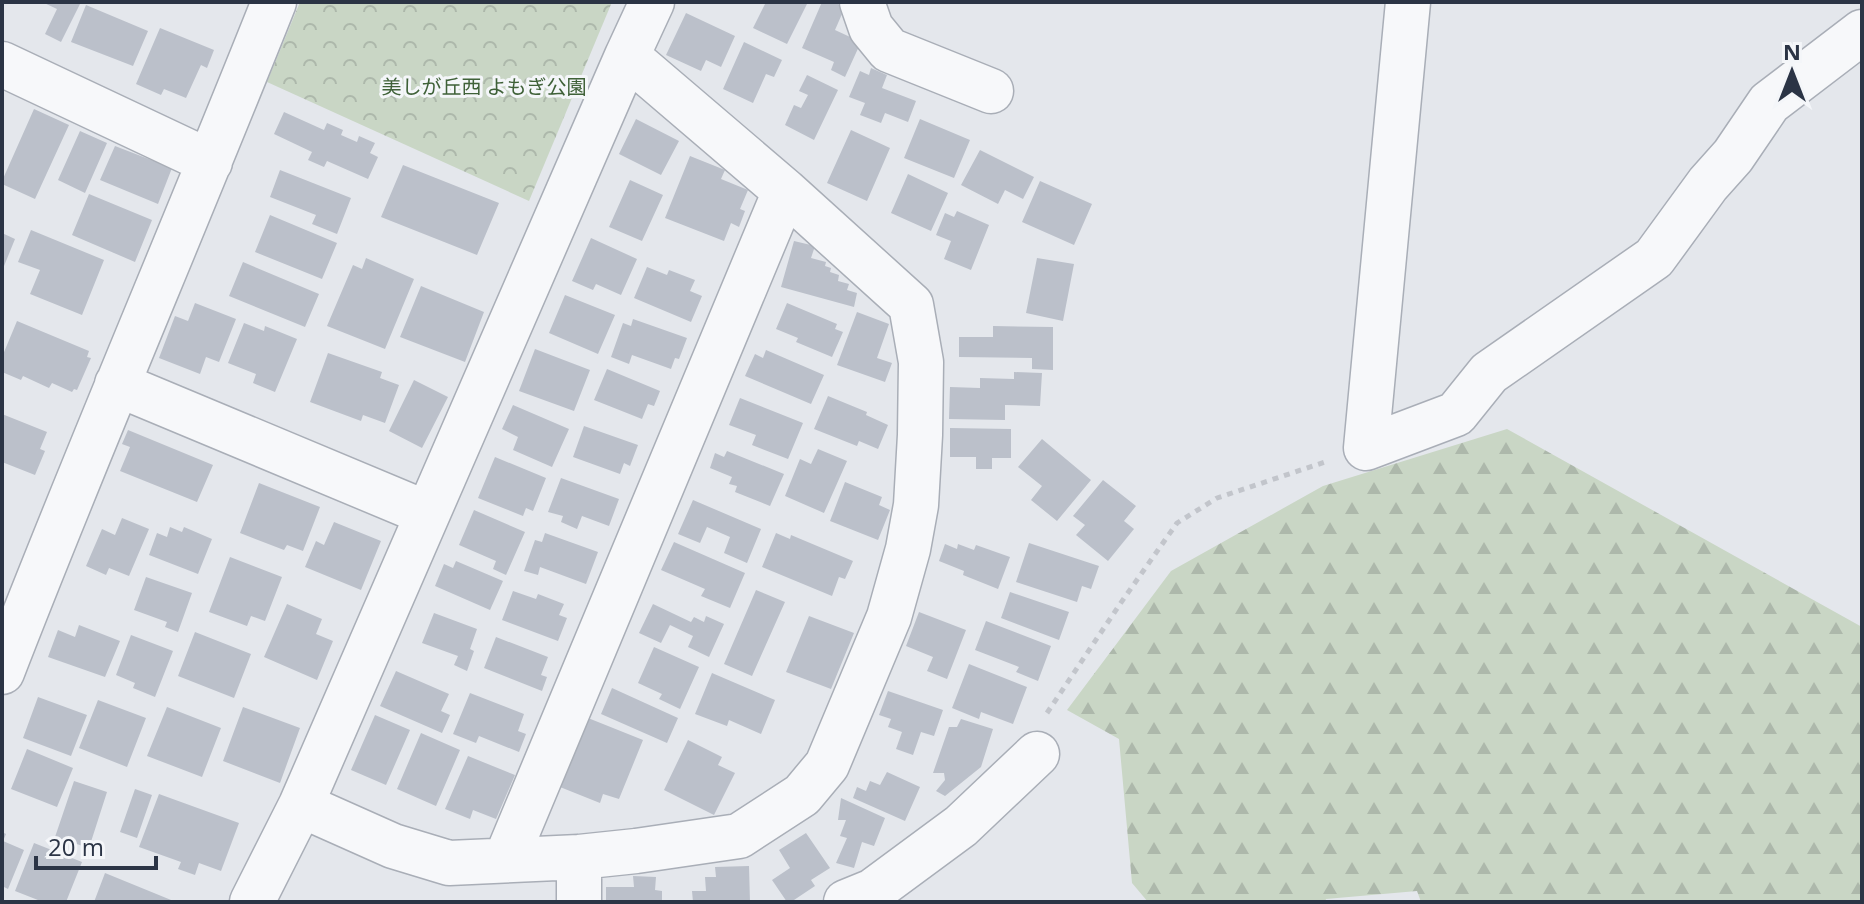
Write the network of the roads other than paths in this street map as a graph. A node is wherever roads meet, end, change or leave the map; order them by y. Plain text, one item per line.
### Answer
1 (274, 2) edge
2 (652, 2) edge
3 (862, 2) edge
4 (1408, 2) edge
5 (1862, 32) edge
6 (627, 56) junction
7 (2, 64) edge
8 (991, 91) dead end
9 (210, 162) junction
10 (785, 191) junction
11 (117, 384) junction
12 (426, 513) junction
13 (2, 672) edge
14 (1037, 754) road end
15 (301, 805) junction
16 (579, 857) junction
17 (506, 859) junction
18 (252, 902) edge
19 (579, 902) edge
20 (846, 902) edge

1 - 9 street
2 - 6 street
3 - 8 street
4 - 5 street
6 - 10 street
6 - 12 street
7 - 9 street
9 - 11 street
10 - 16 street
10 - 17 street
11 - 12 street
11 - 13 street
12 - 15 street
14 - 20 street
15 - 17 street
15 - 18 street
16 - 17 street
16 - 19 street

